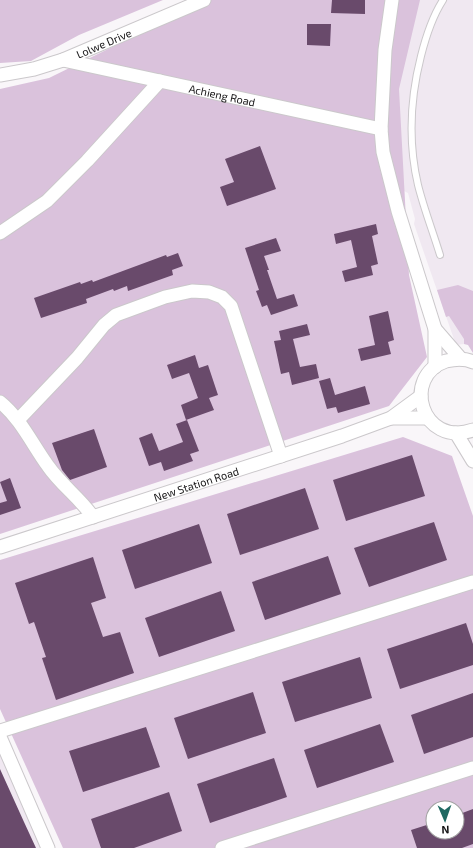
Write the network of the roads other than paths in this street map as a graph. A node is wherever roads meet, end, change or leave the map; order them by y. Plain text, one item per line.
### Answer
1 (204, 0) edge
2 (392, 0) edge
3 (443, 0) edge
4 (64, 60) junction
5 (0, 75) edge
6 (160, 81) junction
7 (381, 129) junction
8 (0, 233) edge
9 (440, 255) dead end
10 (435, 329) junction
11 (467, 361) edge
12 (435, 367) junction
13 (421, 396) junction
14 (0, 402) edge
15 (391, 418) junction
16 (428, 418) junction
17 (18, 420) junction
18 (473, 430) edge
19 (456, 433) junction
20 (281, 456) junction
21 (473, 460) edge
22 (93, 517) junction
23 (0, 547) edge
24 (473, 582) edge
25 (0, 731) edge
26 (0, 737) edge
27 (3, 754) edge
28 (473, 768) edge
29 (48, 848) edge
30 (222, 848) edge

1 - 4 street, Lolwe Drive
2 - 7 street
3 - 9 lane
4 - 5 street, Lolwe Drive
4 - 6 street, Achieng Road
6 - 7 street, Achieng Road
6 - 8 street
7 - 10 street
10 - 11 street
10 - 12 street
11 - 12 street
12 - 13 street
13 - 15 street, New Station Road
13 - 16 street
14 - 17 street
15 - 16 street, New Station Road
15 - 20 street, New Station Road
16 - 19 street
17 - 20 street
17 - 22 street
18 - 19 street
19 - 21 street
20 - 22 street, New Station Road
22 - 23 street, New Station Road
24 - 25 street
26 - 27 street
27 - 29 street
28 - 30 street

